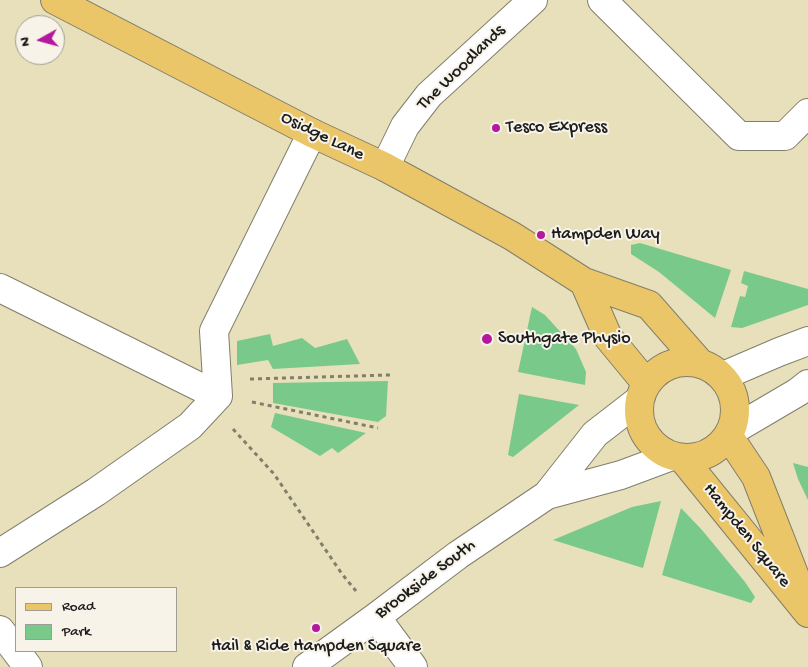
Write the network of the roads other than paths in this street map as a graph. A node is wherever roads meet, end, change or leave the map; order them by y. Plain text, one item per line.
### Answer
1 (56, 0) edge
2 (533, 0) edge
3 (602, 0) edge
4 (808, 113) edge
5 (312, 134) junction
6 (385, 167) junction
7 (584, 282) junction
8 (0, 288) edge
9 (808, 341) edge
10 (699, 362) junction
11 (723, 376) junction
12 (808, 384) edge
13 (642, 391) junction
14 (215, 393) junction
15 (729, 434) junction
16 (678, 458) junction
17 (547, 495) junction
18 (0, 553) edge
19 (808, 608) edge
20 (808, 613) edge
21 (376, 617) junction
22 (0, 630) edge
23 (15, 650) edge
24 (17, 652) edge
25 (28, 667) edge
26 (307, 667) edge
27 (413, 667) edge

1 - 5 main road, Osidge Lane
2 - 6 street, The Woodlands
3 - 4 street
5 - 6 main road, Osidge Lane
5 - 14 street
6 - 7 main road, Osidge Lane
7 - 10 main road
7 - 13 main road
8 - 14 street
9 - 11 street
10 - 11 main road
10 - 13 main road
11 - 15 main road
12 - 15 street, Hampden Square
13 - 16 main road, Hampden Square
13 - 17 street
14 - 18 street
15 - 16 main road, Hampden Square
15 - 19 main road, Hampden Square
16 - 17 street, Hampden Square
16 - 20 main road, Hampden Square
17 - 21 street, Brookside South
21 - 26 street, Brookside South
21 - 27 street
22 - 23 street
24 - 25 street

